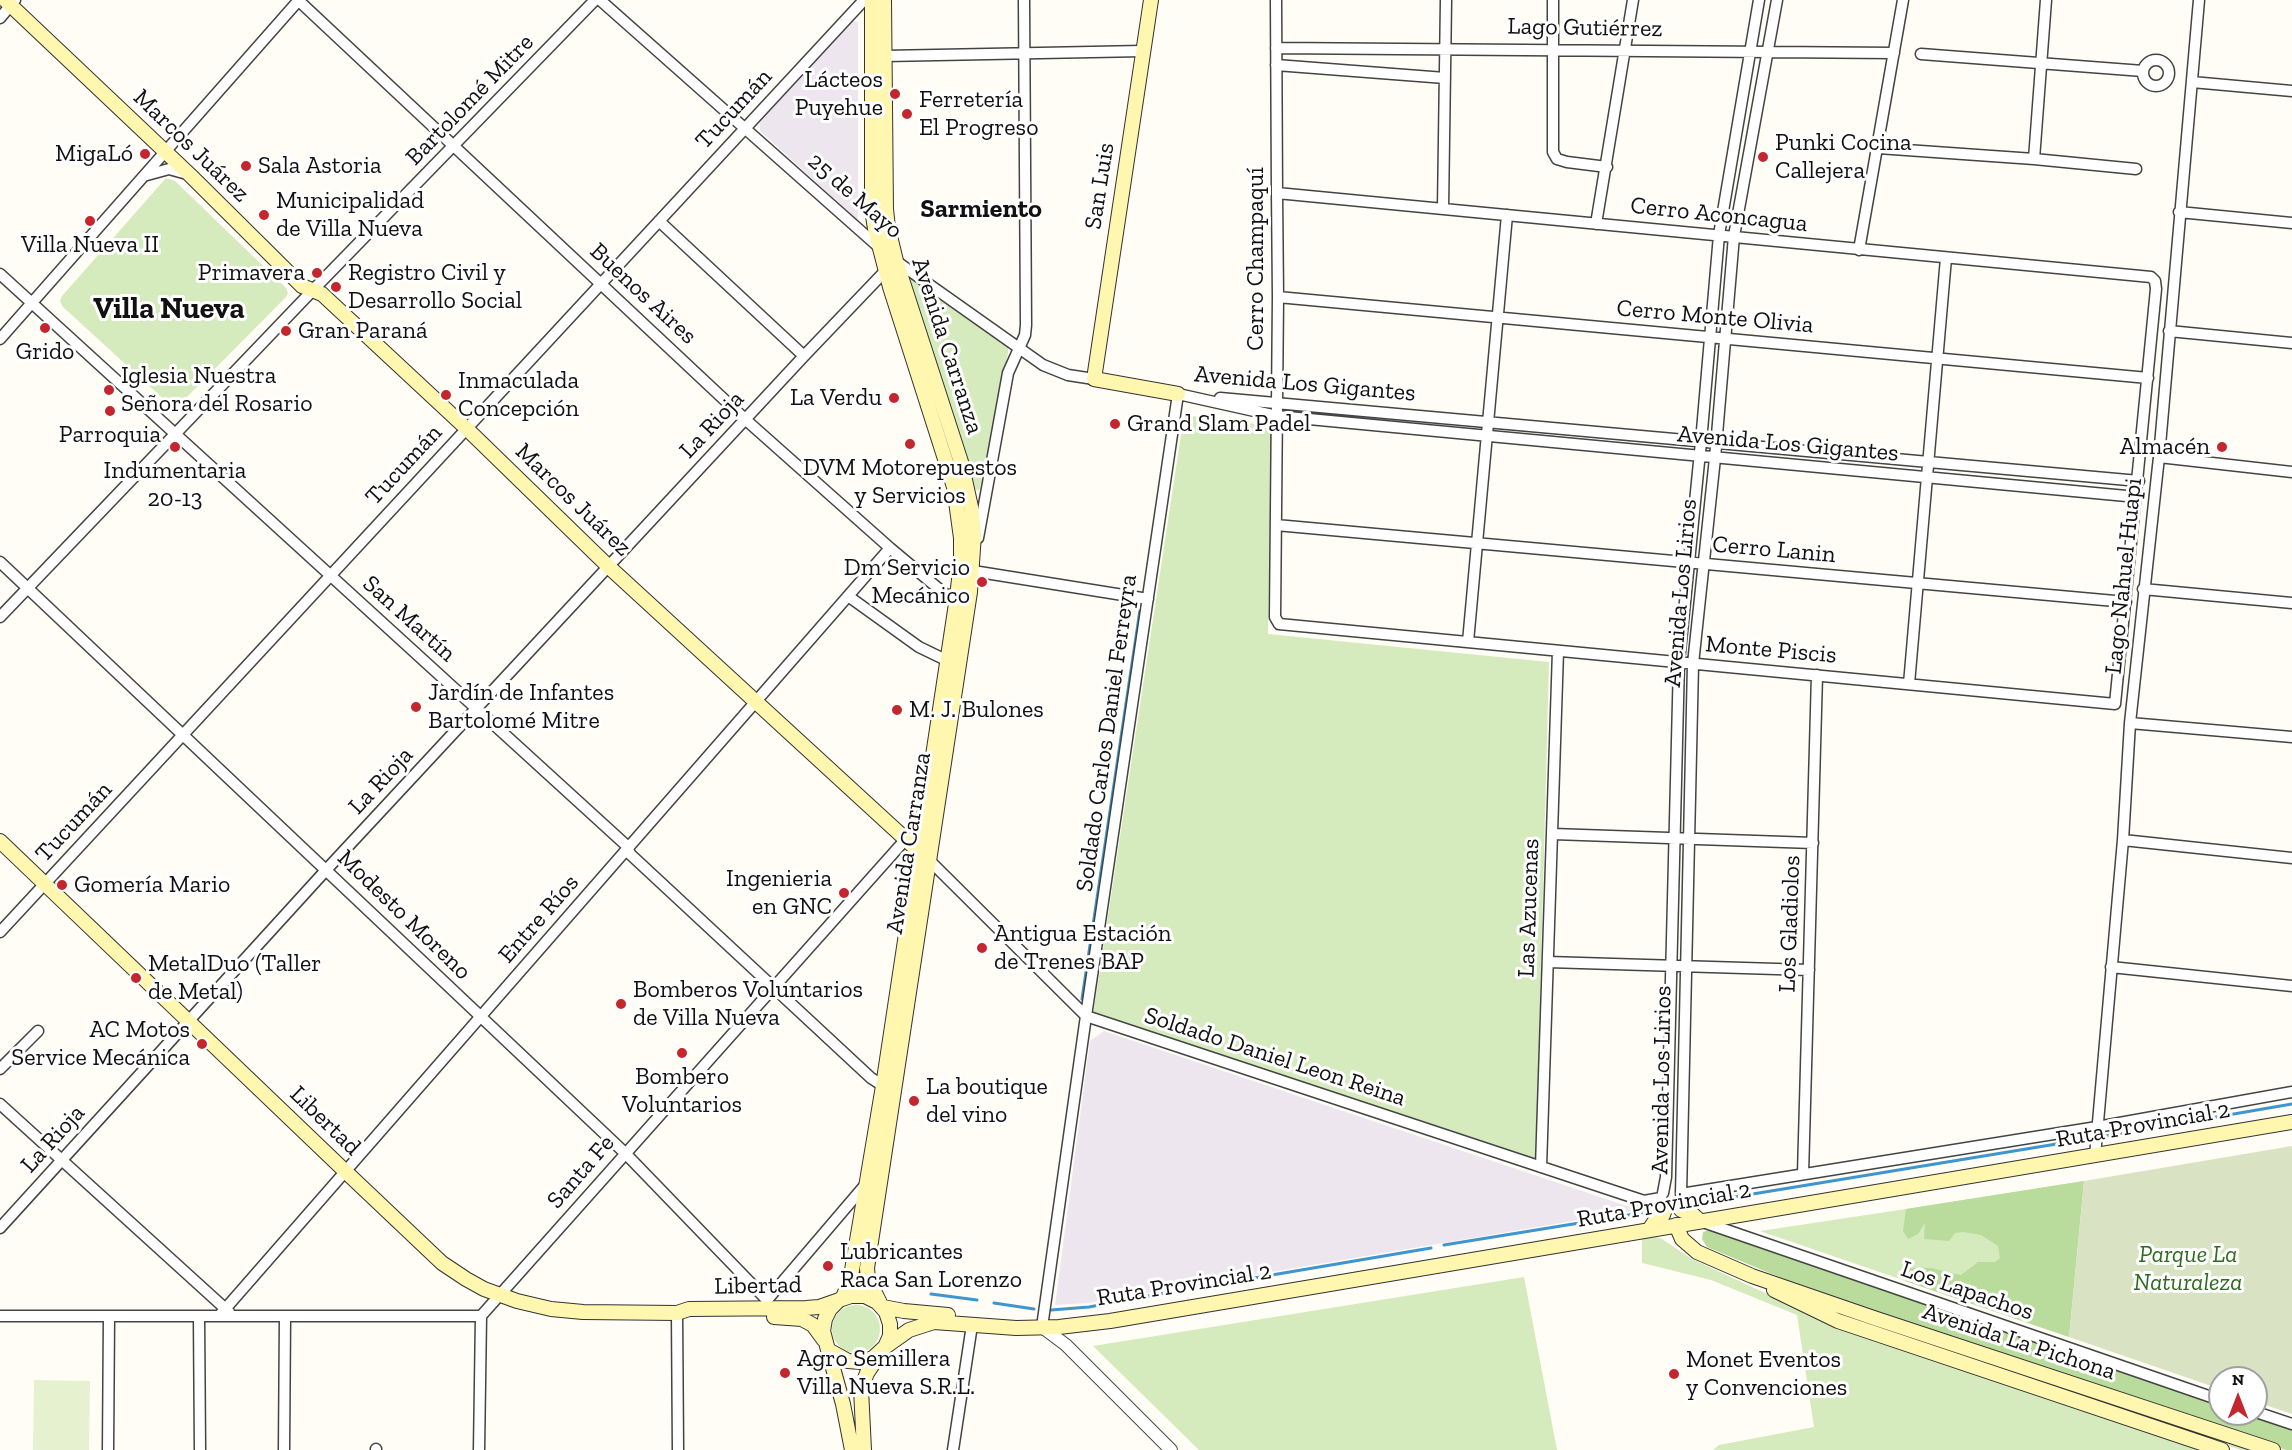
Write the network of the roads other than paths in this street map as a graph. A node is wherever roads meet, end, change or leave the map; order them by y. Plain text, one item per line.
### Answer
1 (298, 0) edge
2 (598, 0) edge
3 (864, 0) edge
4 (872, 0) edge
5 (884, 0) edge
6 (1024, 0) edge
7 (1151, 0) edge
8 (1276, 0) edge
9 (1446, 0) edge
10 (1553, 0) edge
11 (1633, 0) edge
12 (1760, 0) edge
13 (1777, 0) edge
14 (1903, 0) edge
15 (2046, 0) edge
16 (2199, 0) edge
17 (10, 2) edge
18 (0, 18) edge
19 (1276, 48) junction
20 (1445, 48) junction
21 (1553, 49) junction
22 (1625, 50) junction
23 (1143, 51) junction
24 (1752, 51) junction
25 (1769, 51) junction
26 (1024, 53) junction
27 (1894, 53) junction
28 (1921, 54) dead end
29 (885, 56) junction
30 (2042, 62) junction
31 (1276, 65) junction
32 (2143, 71) dead end
33 (1445, 78) junction
34 (2192, 82) junction
35 (2292, 91) edge
36 (744, 129) junction
37 (455, 147) junction
38 (1878, 148) junction
39 (165, 152) junction
40 (2034, 159) junction
41 (1607, 167) junction
42 (2136, 169) dead end
43 (190, 175) junction
44 (143, 178) junction
45 (1277, 194) junction
46 (1443, 209) junction
47 (2179, 212) junction
48 (1508, 215) junction
49 (659, 221) junction
50 (2292, 223) edge
51 (1596, 224) junction
52 (1719, 235) junction
53 (1734, 236) junction
54 (879, 248) junction
55 (1859, 250) junction
56 (1946, 258) junction
57 (896, 261) junction
58 (886, 271) junction
59 (0, 274) edge
60 (2155, 281) joint
61 (601, 283) junction
62 (313, 290) junction
63 (1278, 297) junction
64 (32, 303) junction
65 (1498, 317) junction
66 (2169, 332) junction
67 (1711, 337) junction
68 (0, 339) edge
69 (1726, 339) junction
70 (2292, 343) edge
71 (1020, 348) junction
72 (804, 356) junction
73 (1939, 359) junction
74 (2148, 378) junction
75 (1094, 379) junction
76 (1178, 394) junction
77 (1277, 403) junction
78 (1277, 416) junction
79 (746, 420) junction
80 (1488, 422) junction
81 (466, 428) junction
82 (176, 433) junction
83 (1487, 437) junction
84 (1701, 442) junction
85 (1716, 444) junction
86 (1700, 457) junction
87 (1715, 458) junction
88 (2158, 458) junction
89 (1929, 463) junction
90 (2292, 472) edge
91 (1928, 478) junction
92 (2138, 489) junction
93 (2155, 491) junction
94 (1276, 525) junction
95 (1476, 544) junction
96 (890, 548) junction
97 (0, 561) edge
98 (1689, 563) junction
99 (1704, 564) junction
100 (973, 565) junction
101 (609, 567) junction
102 (330, 576) junction
103 (1917, 584) junction
104 (28, 588) junction
105 (2143, 589) junction
106 (964, 595) junction
107 (848, 596) junction
108 (1148, 599) junction
109 (2126, 602) junction
110 (2292, 603) edge
111 (0, 617) edge
112 (1279, 624) joint
113 (1468, 642) junction
114 (1558, 651) junction
115 (948, 661) junction
116 (1679, 662) junction
117 (1693, 664) junction
118 (1817, 675) junction
119 (1909, 684) junction
120 (757, 702) junction
121 (2115, 704) joint
122 (477, 709) junction
123 (2130, 723) junction
124 (184, 735) junction
125 (2292, 737) edge
126 (1553, 834) junction
127 (1674, 838) junction
128 (1689, 839) junction
129 (906, 840) junction
130 (2123, 840) junction
131 (0, 841) edge
132 (1813, 843) junction
133 (628, 850) junction
134 (924, 856) junction
135 (2292, 858) edge
136 (327, 869) junction
137 (45, 884) junction
138 (0, 932) edge
139 (1548, 962) junction
140 (1671, 966) junction
141 (1686, 966) junction
142 (2111, 967) junction
143 (1809, 970) junction
144 (2292, 986) edge
145 (775, 987) junction
146 (1086, 1016) junction
147 (480, 1017) junction
148 (190, 1021) junction
149 (38, 1031) dead end
150 (0, 1069) edge
151 (888, 1089) junction
152 (2292, 1092) edge
153 (0, 1104) edge
154 (2292, 1122) edge
155 (2097, 1127) junction
156 (625, 1153) junction
157 (2095, 1156) junction
158 (61, 1160) junction
159 (1541, 1167) junction
160 (345, 1172) junction
161 (1803, 1174) junction
162 (867, 1184) junction
163 (1670, 1199) junction
164 (1700, 1221) junction
165 (1676, 1225) junction
166 (0, 1228) edge
167 (1649, 1230) junction
168 (1752, 1276) junction
169 (501, 1296) junction
170 (841, 1299) junction
171 (766, 1304) junction
172 (882, 1306) junction
173 (677, 1313) junction
174 (226, 1314) junction
175 (0, 1316) edge
176 (109, 1316) junction
177 (199, 1316) junction
178 (285, 1316) junction
179 (481, 1316) junction
180 (972, 1324) junction
181 (1042, 1327) junction
182 (827, 1347) junction
183 (882, 1351) junction
184 (2208, 1396) edge
185 (2268, 1416) edge
186 (2292, 1424) edge
187 (108, 1450) edge
188 (200, 1450) edge
189 (284, 1450) edge
190 (479, 1450) edge
191 (678, 1450) edge
192 (852, 1450) edge
193 (864, 1450) edge
194 (953, 1450) edge
195 (1172, 1450) edge
196 (2222, 1450) edge
197 (2273, 1450) edge

1 - 37 street, Buenos Aires
1 - 39 street
2 - 36 street, 25 de Mayo
2 - 37 street, Bartolomé Mitre
3 - 36 street, Tucumán
4 - 54 main road, Avenida Carranza
5 - 29 main road, Avenida Carranza
6 - 26 street
7 - 23 main road, San Luis
8 - 19 street, Cerro Champaquí
9 - 20 street
10 - 21 street
11 - 22 street
12 - 24 street, Avenida Los Lirios
13 - 25 street, Avenida Los Lirios
14 - 27 street
15 - 30 street
16 - 34 street, Lago Nahuel Huapi
17 - 18 street
17 - 39 main road, Marcos Juárez
19 - 20 street, Lago Gutiérrez
19 - 31 street, Cerro Champaquí
20 - 21 street, Lago Gutiérrez
20 - 33 street
21 - 22 street, Lago Gutiérrez
21 - 41 street
22 - 24 street, Lago Gutiérrez
22 - 41 street
23 - 26 street
23 - 75 main road, San Luis
24 - 25 street, Lago Gutiérrez
24 - 52 street, Avenida Los Lirios
25 - 27 street, Lago Gutiérrez
25 - 53 street, Avenida Los Lirios
26 - 29 street
26 - 71 street
27 - 38 street
28 - 30 street
29 - 57 main road, Avenida Carranza
30 - 32 street
30 - 40 street
31 - 33 street
31 - 45 street, Cerro Champaquí
33 - 46 street
34 - 35 street
34 - 47 street, Lago Nahuel Huapi
36 - 49 street, Tucumán
36 - 54 street, 25 de Mayo
37 - 61 street, Buenos Aires
37 - 62 street, Bartolomé Mitre
38 - 40 street
38 - 55 street
39 - 43 main road, Marcos Juárez
39 - 44 street
40 - 42 street
41 - 51 street
43 - 44 street
43 - 62 main road, Marcos Juárez
44 - 64 street
45 - 46 street, Cerro Aconcagua
45 - 63 street, Cerro Champaquí
46 - 48 street, Cerro Aconcagua
47 - 50 street
47 - 66 street, Lago Nahuel Huapi
48 - 51 street, Cerro Aconcagua
48 - 65 street
49 - 61 street, Tucumán
49 - 72 street
51 - 52 street, Cerro Aconcagua
52 - 53 street, Cerro Aconcagua
52 - 67 street, Avenida Los Lirios
53 - 55 street, Cerro Aconcagua
53 - 69 street, Avenida Los Lirios
54 - 57 street, 25 de Mayo
54 - 58 main road, Avenida Carranza
55 - 56 street, Cerro Aconcagua
56 - 60 street, Cerro Aconcagua
56 - 73 street
57 - 58 street, La Rioja
57 - 71 street, 25 de Mayo
57 - 100 main road, Avenida Carranza
58 - 72 street, La Rioja
58 - 106 main road, Avenida Carranza
59 - 64 street, San Martín
60 - 74 street, Lago Nahuel Huapi
61 - 79 street, Buenos Aires
61 - 81 street, Tucumán
62 - 81 main road, Marcos Juárez
62 - 82 street, Bartolomé Mitre
63 - 65 street, Cerro Monte Olivia
63 - 77 street, Cerro Champaquí
64 - 68 street
64 - 82 street, San Martín
65 - 67 street, Cerro Monte Olivia
65 - 80 street
66 - 70 street
66 - 88 street, Lago Nahuel Huapi
67 - 69 street, Cerro Monte Olivia
67 - 84 street, Avenida Los Lirios
69 - 73 street, Cerro Monte Olivia
69 - 85 street, Avenida Los Lirios
71 - 75 street, 25 de Mayo
71 - 100 street
72 - 79 street, La Rioja
73 - 74 street, Cerro Monte Olivia
73 - 89 street
74 - 92 street, Lago Nahuel Huapi
75 - 76 main road, 25 de Mayo
76 - 77 street, Avenida Los Gigantes
76 - 78 street, Avenida Los Gigantes
76 - 108 street, Soldado Carlos Daniel Ferreyra
77 - 78 street, Cerro Champaquí
77 - 80 street, Avenida Los Gigantes
78 - 83 street, Avenida Los Gigantes
78 - 94 street, Cerro Champaquí
79 - 96 street, Buenos Aires
79 - 101 street, La Rioja
80 - 83 street
80 - 84 street, Avenida Los Gigantes
81 - 101 main road, Marcos Juárez
81 - 102 street, Tucumán
82 - 102 street, San Martín
82 - 104 street, Bartolomé Mitre
83 - 86 street, Avenida Los Gigantes
83 - 95 street
84 - 85 street, Avenida Los Gigantes
84 - 86 street, Avenida Los Lirios
85 - 87 street, Avenida Los Lirios
85 - 89 street, Avenida Los Gigantes
86 - 87 street, Avenida Los Gigantes
86 - 98 street, Avenida Los Lirios
87 - 91 street, Avenida Los Gigantes
87 - 99 street, Avenida Los Lirios
88 - 90 street
88 - 93 street, Lago Nahuel Huapi
89 - 91 street
89 - 92 street, Avenida Los Gigantes
91 - 92 street, Avenida Los Gigantes
91 - 103 street
92 - 93 street
92 - 109 street, Lago Nahuel Huapi
93 - 105 street, Lago Nahuel Huapi
94 - 95 street, Cerro Lanin
94 - 112 street, Cerro Champaquí
95 - 98 street, Cerro Lanin
95 - 113 street
96 - 106 street, Buenos Aires
96 - 107 street, Entre Ríos
97 - 104 street, Modesto Moreno
98 - 99 street, Cerro Lanin
98 - 116 street, Avenida Los Lirios
99 - 103 street, Cerro Lanin
99 - 117 street, Avenida Los Lirios
100 - 106 main road, Avenida Carranza
100 - 108 street
101 - 120 main road, Marcos Juárez
101 - 122 street, La Rioja
102 - 122 street, San Martín
102 - 124 street, Tucumán
103 - 109 street, Cerro Lanin
103 - 119 street
104 - 111 street, Bartolomé Mitre
104 - 124 street, Modesto Moreno
105 - 110 street
105 - 123 street, Lago Nahuel Huapi
106 - 115 main road, Avenida Carranza
106 - 134 main road, Avenida Carranza
107 - 115 street
107 - 120 street, Entre Ríos
108 - 146 street, Soldado Carlos Daniel Ferreyra
109 - 121 street, Lago Nahuel Huapi
112 - 113 street, Monte Piscis
113 - 114 street, Monte Piscis
114 - 116 street, Monte Piscis
114 - 126 street, Las Azucenas
115 - 134 main road, Avenida Carranza
116 - 117 street, Monte Piscis
116 - 127 street, Avenida Los Lirios
117 - 118 street, Monte Piscis
117 - 128 street, Avenida Los Lirios
118 - 119 street, Monte Piscis
118 - 132 street, Los Gladiolos
119 - 121 street, Monte Piscis
120 - 129 main road, Marcos Juárez
120 - 133 street, Entre Ríos
122 - 133 street, San Martín
122 - 136 street, La Rioja
123 - 125 street
123 - 130 street, Lago Nahuel Huapi
124 - 136 street, Modesto Moreno
124 - 137 street, Tucumán
126 - 127 street
126 - 139 street, Las Azucenas
127 - 128 street
127 - 140 street, Avenida Los Lirios
128 - 132 street
128 - 141 street, Avenida Los Lirios
129 - 134 main road, Marcos Juárez
129 - 145 street, Santa Fe
130 - 135 street
130 - 142 street, Lago Nahuel Huapi
131 - 137 main road, Libertad
132 - 143 street, Los Gladiolos
133 - 145 street, San Martín
133 - 147 street, Entre Ríos
134 - 146 street, Soldado Daniel Leon Reina
134 - 151 main road, Avenida Carranza
136 - 147 street, Modesto Moreno
136 - 148 street, La Rioja
137 - 138 street, Tucumán
137 - 148 main road, Libertad
139 - 140 street
139 - 159 street, Las Azucenas
140 - 141 street
140 - 163 street, Avenida Los Lirios
141 - 143 street
141 - 163 street, Avenida Los Lirios
142 - 144 street
142 - 155 street, Lago Nahuel Huapi
143 - 161 street, Los Gladiolos
145 - 151 street, San Martín
145 - 156 street, Santa Fe
146 - 159 street, Soldado Daniel Leon Reina
146 - 181 street, Soldado Carlos Daniel Ferreyra
147 - 156 street, Modesto Moreno
147 - 160 street, Entre Ríos
148 - 158 street, La Rioja
148 - 160 main road, Libertad
149 - 150 street
151 - 162 main road, Avenida Carranza
151 - 172 main road, Avenida Carranza
152 - 155 street, Soldado Daniel Leon Reina
153 - 158 street
154 - 157 main road, Ruta Provincial 2
155 - 157 street, Lago Nahuel Huapi
155 - 161 street, Soldado Daniel Leon Reina
156 - 169 street, Santa Fe
156 - 171 street, Modesto Moreno
157 - 164 main road, Ruta Provincial 2
158 - 166 street, La Rioja
158 - 174 street
159 - 163 street, Soldado Daniel Leon Reina
160 - 169 main road, Libertad
160 - 174 street, Entre Ríos
161 - 163 street, Soldado Daniel Leon Reina
162 - 170 main road, Avenida Carranza
162 - 171 street
163 - 164 main road
163 - 167 main road
164 - 165 main road, Ruta Provincial 2
164 - 184 street, Los Lapachos
165 - 167 main road, Ruta Provincial 2
165 - 168 main road, Avenida La Pichona
167 - 181 main road, Ruta Provincial 2
168 - 196 main road, Avenida La Pichona
168 - 197 main road, Avenida La Pichona
169 - 173 main road, Libertad
169 - 179 street, Santa Fe
170 - 171 main road, Libertad
170 - 172 main road
170 - 182 main road
171 - 173 main road, Libertad
172 - 181 main road
172 - 183 main road
173 - 182 main road, Libertad
173 - 191 street
174 - 177 street
174 - 178 street
175 - 176 street
176 - 177 street
176 - 187 street
177 - 188 street
178 - 179 street
178 - 189 street
179 - 190 street
180 - 181 main road
180 - 183 main road
180 - 194 street
181 - 195 street
182 - 183 main road
182 - 192 main road
183 - 193 main road
185 - 186 street

